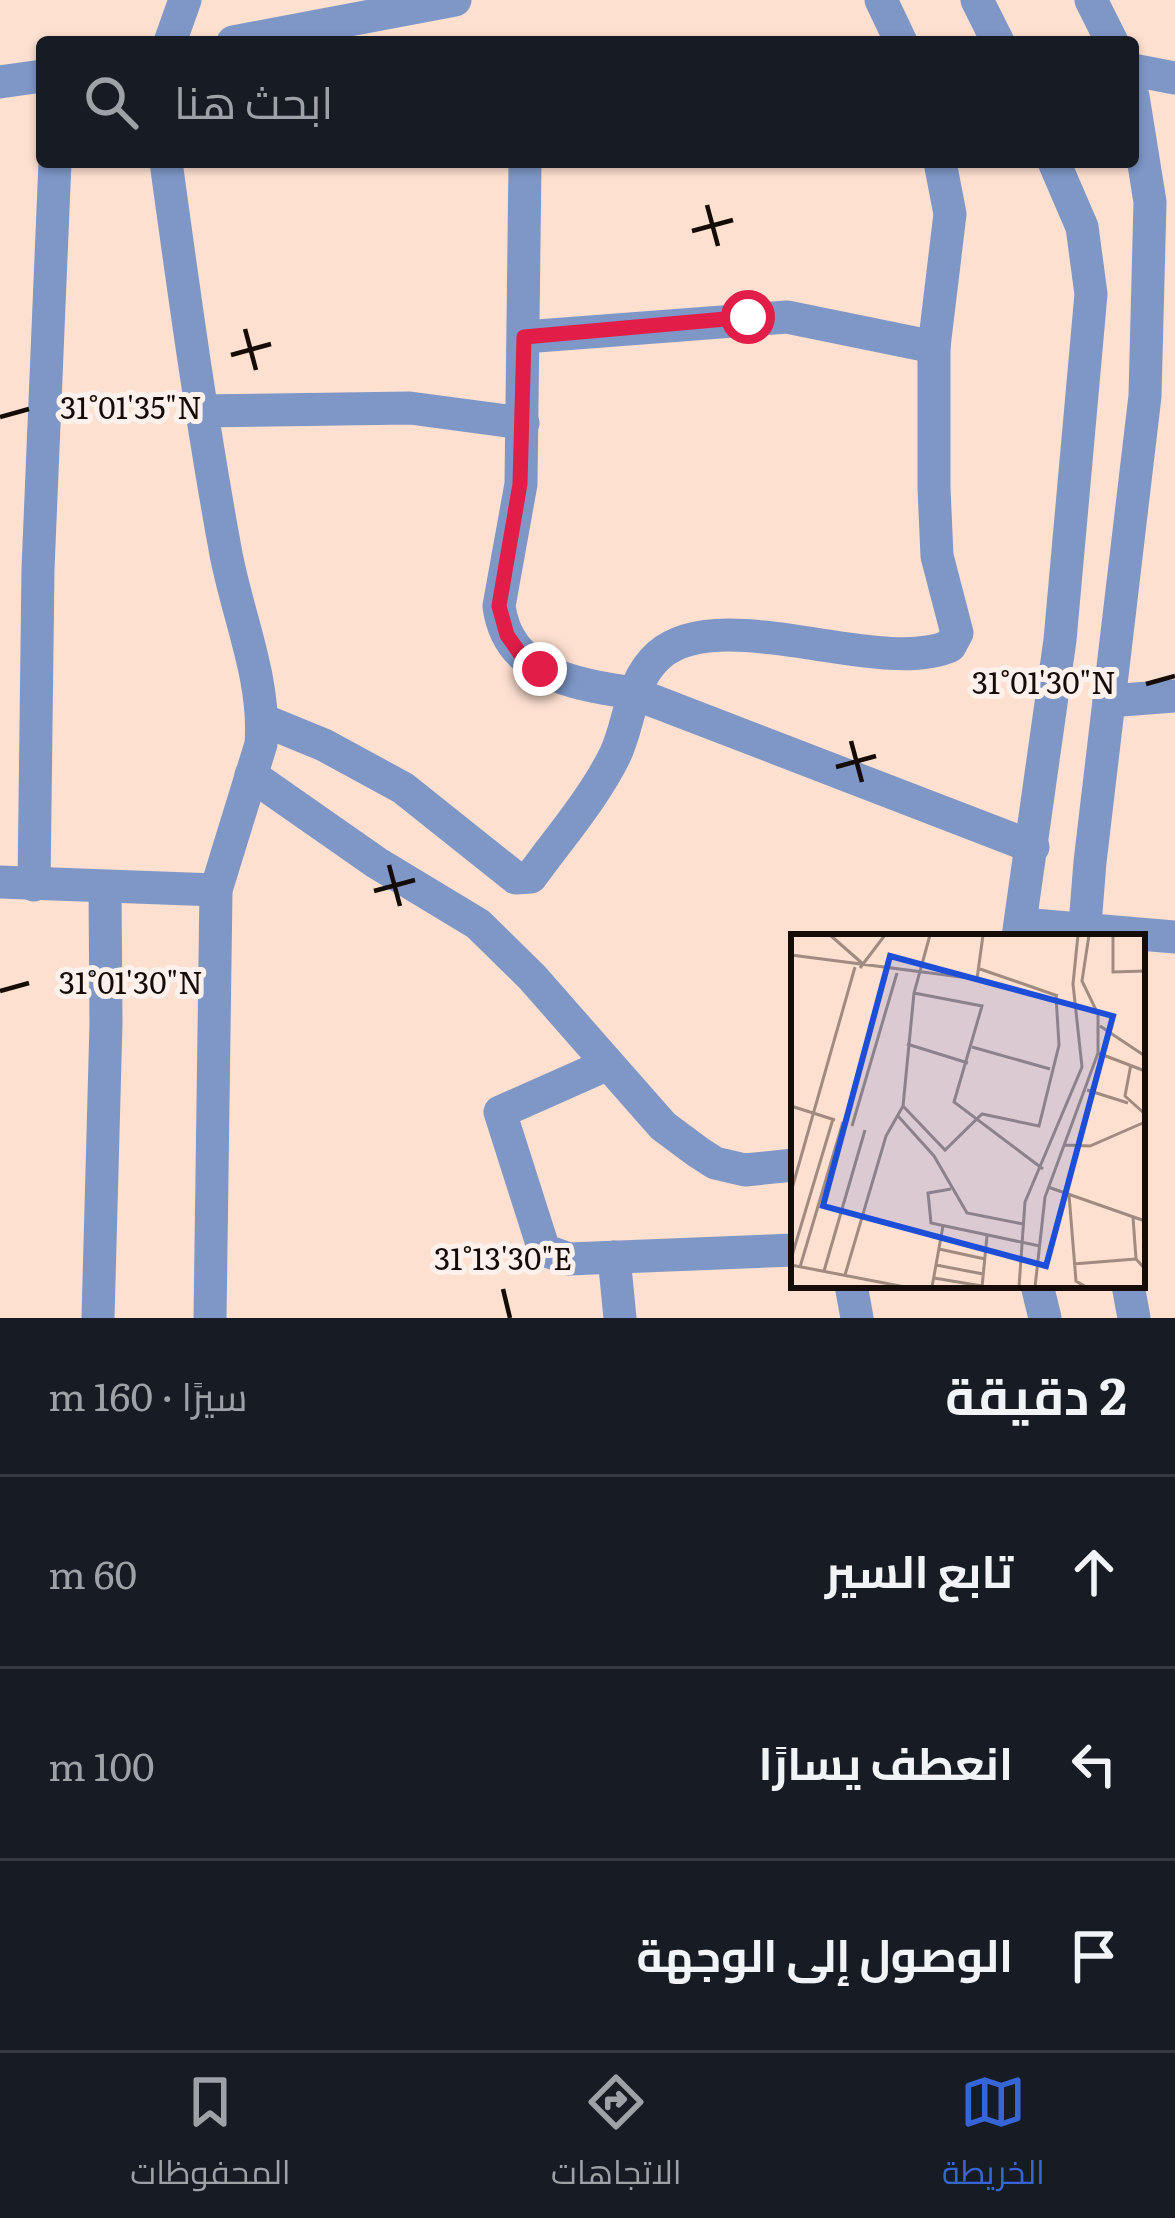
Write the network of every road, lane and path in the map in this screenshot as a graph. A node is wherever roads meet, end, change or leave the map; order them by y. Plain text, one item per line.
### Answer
1 (185, 0) edge
2 (455, 0) edge
3 (881, 0) edge
4 (977, 0) edge
5 (1091, 0) edge
6 (172, 36) edge
7 (265, 36) edge
8 (898, 36) edge
9 (995, 36) edge
10 (1109, 36) edge
11 (1139, 71) edge
12 (36, 77) edge
13 (1175, 78) edge
14 (0, 82) edge
15 (1139, 117) edge
16 (55, 168) edge
17 (167, 168) edge
18 (526, 168) edge
19 (941, 168) edge
20 (1057, 168) edge
21 (1163, 203) edge
22 (1161, 299) edge
23 (524, 337) junction
24 (934, 346) junction
25 (1160, 398) edge
26 (200, 410) junction
27 (523, 423) junction
28 (633, 693) junction
29 (1175, 696) edge
30 (1109, 700) junction
31 (262, 720) junction
32 (251, 775) junction
33 (1033, 847) junction
34 (0, 882) edge
35 (34, 885) junction
36 (105, 887) junction
37 (216, 890) junction
38 (1020, 931) edge
39 (1084, 932) edge
40 (1120, 934) edge
41 (1145, 935) edge
42 (1175, 937) edge
43 (606, 1065) junction
44 (791, 1165) edge
45 (791, 1250) edge
46 (614, 1257) junction
47 (852, 1288) edge
48 (1037, 1288) edge
49 (1128, 1288) edge
50 (98, 1318) edge
51 (210, 1318) edge
52 (620, 1318) edge
53 (857, 1318) edge
54 (1045, 1318) edge
55 (1133, 1318) edge

1 - 6 street
2 - 7 street
3 - 8 street
4 - 9 street
5 - 10 street
11 - 13 street
12 - 14 street
15 - 21 street
16 - 35 street
17 - 26 street
18 - 23 street
19 - 24 street
20 - 33 street
21 - 22 street
22 - 25 street
23 - 24 street
23 - 27 street
24 - 28 street
25 - 30 street
26 - 27 street
26 - 31 street
27 - 28 street
28 - 31 street
28 - 33 street
29 - 30 street
30 - 39 street
31 - 32 street
32 - 37 street
32 - 43 street
33 - 38 street
34 - 35 street
35 - 36 street
36 - 37 street
36 - 50 street
37 - 51 street
38 - 39 street
39 - 40 street
41 - 42 street
43 - 44 street
43 - 46 street
45 - 46 street
46 - 52 street
47 - 53 street
48 - 54 street
49 - 55 street

